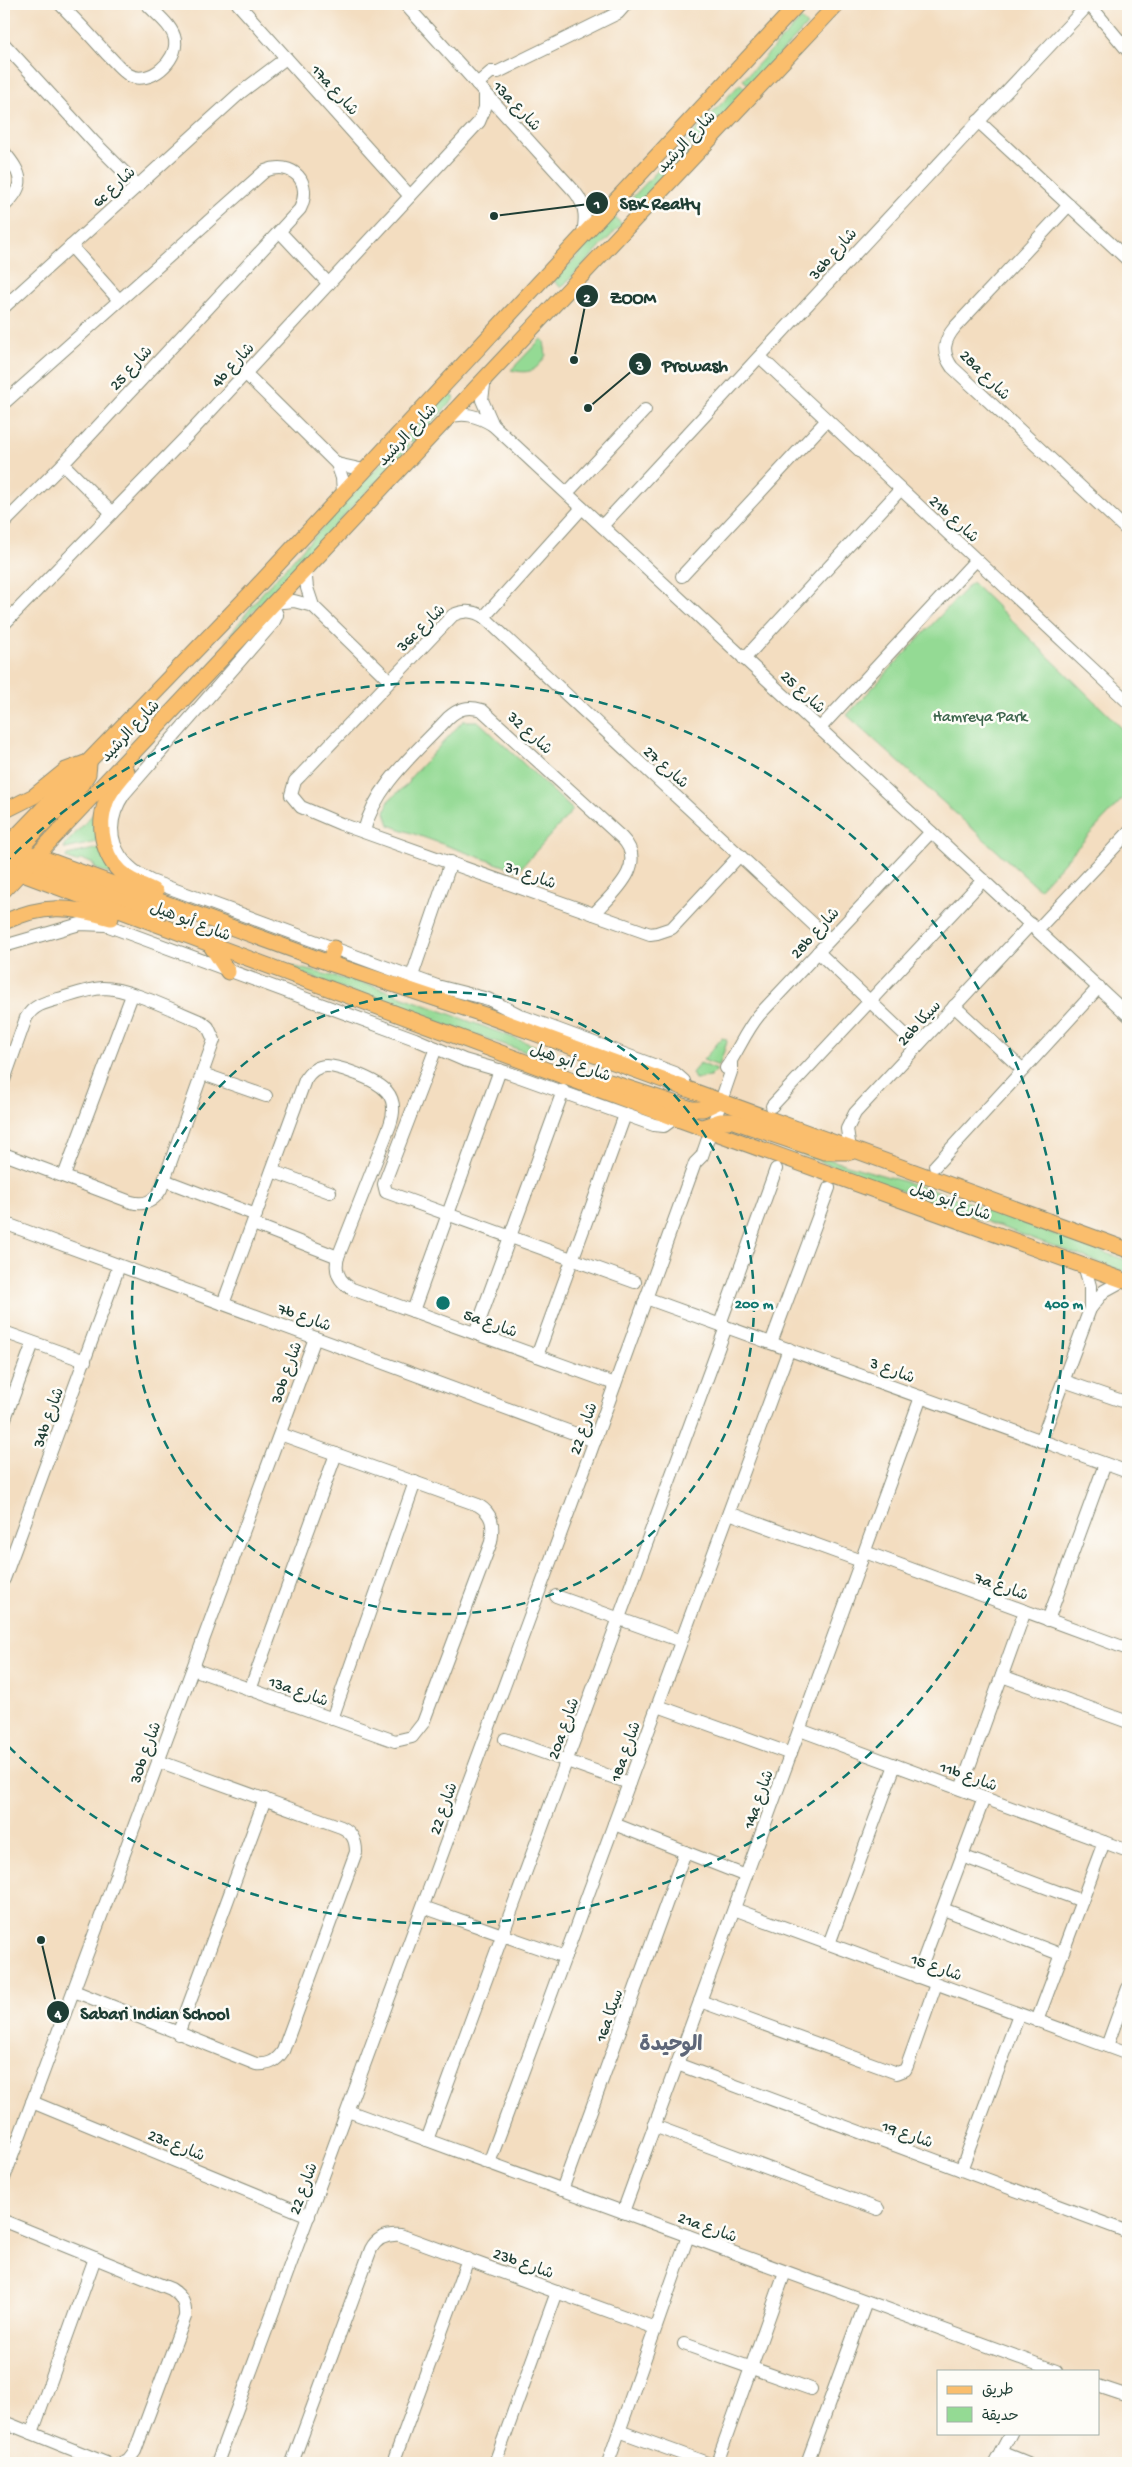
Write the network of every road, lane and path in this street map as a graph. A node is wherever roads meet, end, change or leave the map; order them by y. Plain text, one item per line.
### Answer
1 (60, 4) edge
2 (147, 4) edge
3 (238, 4) edge
4 (405, 4) edge
5 (626, 4) edge
6 (798, 4) edge
7 (836, 4) edge
8 (1089, 4) edge
9 (788, 10) edge
10 (1128, 51) edge
11 (6, 52) edge
12 (283, 55) junction
13 (481, 89) junction
14 (507, 117) junction
15 (978, 121) junction
16 (479, 122) junction
17 (4, 152) edge
18 (135, 189) junction
19 (410, 196) junction
20 (1069, 205) junction
21 (4, 206) edge
22 (280, 232) junction
23 (582, 238) junction
24 (71, 246) junction
25 (1128, 260) edge
26 (330, 284) junction
27 (119, 300) junction
28 (4, 306) edge
29 (760, 358) junction
30 (245, 373) junction
31 (484, 378) junction
32 (4, 403) edge
33 (645, 410) dead end
34 (445, 418) junction
35 (827, 420) junction
36 (494, 425) junction
37 (63, 464) junction
38 (337, 464) junction
39 (364, 470) junction
40 (900, 490) junction
41 (343, 492) junction
42 (567, 493) junction
43 (582, 508) junction
44 (112, 513) junction
45 (4, 523) edge
46 (602, 526) junction
47 (1128, 531) edge
48 (976, 560) junction
49 (305, 568) junction
50 (682, 576) dead end
51 (272, 603) junction
52 (314, 606) junction
53 (484, 616) junction
54 (4, 624) edge
55 (744, 659) junction
56 (390, 681) junction
57 (1128, 702) edge
58 (820, 728) junction
59 (137, 747) junction
60 (89, 763) junction
61 (291, 795) joint
62 (4, 811) edge
63 (364, 831) junction
64 (931, 832) junction
65 (1126, 841) edge
66 (740, 855) junction
67 (7, 856) edge
68 (451, 862) junction
69 (28, 864) junction
70 (983, 880) junction
71 (4, 890) edge
72 (174, 907) junction
73 (594, 914) junction
74 (142, 920) junction
75 (4, 922) edge
76 (1034, 927) junction
77 (829, 939) junction
78 (4, 946) edge
79 (211, 946) junction
80 (334, 948) junction
81 (818, 952) junction
82 (329, 963) junction
83 (228, 972) junction
84 (412, 976) junction
85 (1098, 987) junction
86 (132, 995) junction
87 (870, 1001) junction
88 (954, 1006) junction
89 (1128, 1014) edge
90 (917, 1046) junction
91 (436, 1048) junction
92 (500, 1070) junction
93 (1022, 1070) junction
94 (202, 1074) junction
95 (4, 1080) edge
96 (589, 1086) junction
97 (686, 1090) junction
98 (563, 1091) junction
99 (266, 1096) dead end
100 (710, 1102) junction
101 (772, 1106) dead end
102 (626, 1115) junction
103 (676, 1118) junction
104 (708, 1127) junction
105 (853, 1150) junction
106 (4, 1154) edge
107 (935, 1166) dead end
108 (776, 1169) dead end
109 (272, 1171) junction
110 (64, 1176) junction
111 (164, 1180) junction
112 (829, 1188) dead end
113 (330, 1192) dead end
114 (448, 1214) junction
115 (254, 1220) junction
116 (4, 1223) edge
117 (510, 1237) junction
118 (1128, 1250) edge
119 (572, 1259) junction
120 (337, 1263) junction
121 (1084, 1265) junction
122 (120, 1266) junction
123 (1126, 1281) edge
124 (634, 1282) dead end
125 (646, 1298) junction
126 (223, 1304) junction
127 (1090, 1309) junction
128 (413, 1311) junction
129 (723, 1325) junction
130 (4, 1332) edge
131 (475, 1333) junction
132 (316, 1338) junction
133 (33, 1343) junction
134 (771, 1343) junction
135 (789, 1350) junction
136 (537, 1356) junction
137 (85, 1361) junction
138 (1064, 1380) junction
139 (615, 1384) junction
140 (922, 1398) junction
141 (1128, 1403) edge
142 (4, 1422) edge
143 (280, 1434) junction
144 (595, 1441) junction
145 (1041, 1442) junction
146 (336, 1454) junction
147 (1105, 1464) junction
148 (1128, 1472) edge
149 (415, 1482) junction
150 (729, 1513) junction
151 (863, 1557) junction
152 (4, 1579) edge
153 (556, 1596) dead end
154 (1026, 1611) junction
155 (618, 1618) junction
156 (1048, 1620) junction
157 (681, 1641) junction
158 (1128, 1649) edge
159 (192, 1669) junction
160 (1002, 1676) junction
161 (250, 1690) junction
162 (658, 1706) junction
163 (332, 1720) junction
164 (1128, 1722) edge
165 (800, 1730) junction
166 (505, 1739) dead end
167 (791, 1754) junction
168 (158, 1761) junction
169 (567, 1761) junction
170 (895, 1765) junction
171 (629, 1783) junction
172 (961, 1789) junction
173 (984, 1798) junction
174 (265, 1799) junction
175 (614, 1824) junction
176 (1104, 1842) junction
177 (1128, 1851) edge
178 (685, 1852) junction
179 (962, 1856) junction
180 (746, 1876) junction
181 (1082, 1901) junction
182 (423, 1907) junction
183 (734, 1909) junction
184 (942, 1909) junction
185 (504, 1936) junction
186 (829, 1944) junction
187 (1062, 1955) junction
188 (565, 1957) junction
189 (917, 1976) junction
190 (936, 1984) junction
191 (1128, 1988) edge
192 (74, 1991) junction
193 (700, 2001) junction
194 (1019, 2014) junction
195 (1037, 2021) junction
196 (178, 2034) junction
197 (1107, 2046) junction
198 (1128, 2054) edge
199 (677, 2064) junction
200 (32, 2102) junction
201 (348, 2111) junction
202 (654, 2126) junction
203 (427, 2140) junction
204 (489, 2163) junction
205 (961, 2170) junction
206 (4, 2178) edge
207 (562, 2190) junction
208 (878, 2209) dead end
209 (623, 2212) junction
210 (309, 2216) junction
211 (4, 2221) edge
212 (1128, 2232) edge
213 (688, 2236) junction
214 (95, 2258) junction
215 (468, 2259) junction
216 (786, 2272) junction
217 (557, 2292) junction
218 (866, 2302) junction
219 (655, 2328) junction
220 (684, 2344) dead end
221 (751, 2368) junction
222 (1049, 2370) edge
223 (1100, 2387) edge
224 (811, 2389) dead end
225 (1128, 2396) edge
226 (4, 2422) edge
227 (619, 2431) junction
228 (32, 2433) junction
229 (1010, 2434) edge
230 (998, 2458) edge
231 (106, 2463) edge
232 (122, 2463) edge
233 (217, 2463) edge
234 (292, 2463) edge
235 (393, 2463) edge
236 (495, 2463) edge
237 (608, 2463) edge
238 (706, 2463) edge
239 (717, 2463) edge
240 (807, 2463) edge
241 (1028, 2463) edge

1 - 2 street
3 - 12 street, 17a شارع
4 - 13 street, 13a شارع
5 - 13 street
6 - 9 main road, شارع الرشيد
7 - 31 main road, شارع الرشيد
8 - 10 street
8 - 15 street, 36b شارع
9 - 23 main road, شارع الرشيد
11 - 18 street
12 - 18 street, 6c شارع
12 - 19 street, 17a شارع
13 - 14 street, 13a شارع
13 - 16 street, 4b شارع
14 - 16 street
14 - 23 street, 13a شارع
15 - 20 street
15 - 29 street, 36b شارع
16 - 19 street, 4b شارع
17 - 21 street
18 - 24 street, 6c شارع
19 - 26 street, 4b شارع
20 - 25 street
20 - 47 street, 28a شارع
22 - 26 street
22 - 27 street, شارع 25
22 - 37 street, شارع 25
23 - 39 main road, شارع الرشيد
24 - 27 street
24 - 28 street, 6c شارع
26 - 30 street, 4b شارع
27 - 32 street, شارع 25
29 - 35 street, 21b شارع
29 - 46 street, 36b شارع
30 - 38 street
30 - 44 street, 4b شارع
31 - 34 main road, شارع الرشيد
31 - 36 street, شارع 25
33 - 42 street
34 - 36 street
34 - 49 main road, شارع الرشيد
35 - 40 street, 21b شارع
35 - 50 street
36 - 42 street, شارع 25
37 - 44 street
37 - 45 street, شارع 25
38 - 39 street
38 - 41 street
39 - 41 main road, شارع الرشيد
40 - 48 street, 21b شارع
40 - 55 street
41 - 60 main road, شارع الرشيد
42 - 43 street, شارع 25
43 - 46 street, شارع 25
43 - 53 street
44 - 54 street, 4b شارع
46 - 55 street, شارع 25
48 - 57 street, 21b شارع
48 - 58 street
49 - 51 main road, شارع الرشيد
49 - 52 street
51 - 52 street
51 - 59 main road, شارع الرشيد
51 - 80 street
52 - 56 street
53 - 56 street, 36c شارع
53 - 66 street, شارع 27
55 - 58 street, شارع 25
56 - 61 street, 36c شارع
58 - 64 street, شارع 25
59 - 69 main road, شارع الرشيد
59 - 72 main road
60 - 62 main road
60 - 67 main road
61 - 63 street, شارع 31
63 - 68 street, شارع 31
63 - 73 street, شارع 32
64 - 70 street, شارع 25
64 - 77 street, 28b شارع
65 - 76 street, 26b سيكا
66 - 73 street, شارع 31
66 - 77 street, شارع 27
67 - 69 main road, شارع أبو هيل
67 - 69 main road, شارع أبو هيل
68 - 73 street, شارع 31
68 - 84 street
69 - 71 main road, شارع الرشيد
69 - 72 main road
69 - 74 main road, شارع أبو هيل
70 - 76 street, شارع 25
70 - 87 street
72 - 82 main road, شارع أبو هيل
74 - 75 main road
74 - 79 main road, شارع أبو هيل
76 - 85 street, شارع 25
76 - 88 street, 26b سيكا
77 - 81 street, 28b شارع
78 - 83 street
79 - 83 main road
79 - 96 main road, شارع أبو هيل
80 - 82 main road
80 - 84 street
81 - 87 street
81 - 100 street, 28b شارع
82 - 97 main road, شارع أبو هيل
83 - 91 street
84 - 97 street
85 - 89 street, شارع 25
85 - 93 street
86 - 94 street
86 - 95 street
86 - 110 street
87 - 90 street
87 - 101 street
88 - 90 street, 26b سيكا
88 - 93 street
90 - 105 street, 26b سيكا
91 - 92 street
91 - 114 street
92 - 98 street
92 - 114 street
93 - 107 street
94 - 99 street
94 - 111 street
96 - 100 main road
96 - 103 main road, شارع أبو هيل
97 - 100 main road, شارع أبو هيل
98 - 102 street
98 - 117 street
100 - 104 street, شارع 22
100 - 105 main road, شارع أبو هيل
102 - 103 street
102 - 119 street
103 - 104 main road, شارع أبو هيل
104 - 105 main road
104 - 121 main road, شارع أبو هيل
104 - 125 street, شارع 22
105 - 118 main road, شارع أبو هيل
106 - 110 street
108 - 129 street, 20a شارع
109 - 113 street
109 - 115 street
109 - 120 street
110 - 111 street
111 - 115 street
112 - 134 street
114 - 117 street
114 - 128 street
115 - 120 street
115 - 126 street
116 - 122 street, 7b شارع
117 - 119 street
117 - 131 street
119 - 124 street
119 - 136 street
120 - 128 street, 5a شارع
121 - 123 main road, شارع أبو هيل
121 - 127 street
122 - 126 street, 7b شارع
122 - 137 street, 34b شارع
123 - 127 street
125 - 129 street, شارع 3
125 - 139 street, شارع 22
126 - 132 street, 7b شارع
127 - 138 street
128 - 131 street, 5a شارع
129 - 134 street, شارع 3
129 - 155 street, 20a شارع
130 - 133 street
131 - 136 street, 5a شارع
132 - 143 street, 30b شارع
132 - 144 street, 7b شارع
133 - 137 street
133 - 142 street
134 - 135 street, شارع 3
135 - 140 street, شارع 3
135 - 150 street, 18a شارع
136 - 139 street, 5a شارع
137 - 152 street, 34b شارع
138 - 141 street
138 - 145 street
139 - 144 street, شارع 22
140 - 145 street, شارع 3
140 - 151 street, 14a شارع
143 - 146 street
143 - 159 street, 30b شارع
144 - 182 street, شارع 22
145 - 147 street, شارع 3
146 - 149 street
146 - 161 street
147 - 148 street, شارع 3
147 - 156 street
149 - 163 street
149 - 163 street, 13a شارع
150 - 151 street, 7a شارع
150 - 157 street, 18a شارع
151 - 154 street, 7a شارع
151 - 165 street, 14a شارع
153 - 155 street
154 - 156 street, 7a شارع
154 - 160 street
155 - 157 street
155 - 169 street, 20a شارع
156 - 158 street, 7a شارع
157 - 162 street, 18a شارع
159 - 161 street, 13a شارع
159 - 168 street, 30b شارع
160 - 164 street
160 - 172 street
161 - 163 street, 13a شارع
162 - 167 street
162 - 171 street, 18a شارع
165 - 167 street, 14a شارع
165 - 170 street, 11b شارع
166 - 169 street
167 - 180 street, 14a شارع
168 - 174 street
168 - 192 street, 30b شارع
169 - 171 street
169 - 185 street, 20a شارع
170 - 172 street, 11b شارع
170 - 186 street
171 - 175 street, 18a شارع
172 - 173 street, 11b شارع
173 - 176 street, 11b شارع
173 - 179 street
174 - 196 street
174 - 196 street
175 - 178 street
175 - 188 street, 18a شارع
176 - 177 street, 11b شارع
176 - 181 street
178 - 180 street
178 - 207 street, 16a سيكا
179 - 181 street
179 - 184 street
180 - 183 street, 14a شارع
181 - 187 street
182 - 185 street
182 - 201 street, شارع 22
183 - 186 street, شارع 15
183 - 193 street, 14a شارع
184 - 187 street
184 - 189 street
185 - 188 street
185 - 203 street, 20a شارع
186 - 189 street, شارع 15
187 - 195 street
188 - 204 street, 18a شارع
189 - 190 street, شارع 15
190 - 193 street
190 - 194 street, شارع 15
191 - 197 street
192 - 196 street
192 - 200 street, 30b شارع
193 - 199 street, 14a شارع
194 - 195 street, شارع 15
194 - 205 street
195 - 197 street, شارع 15
197 - 198 street, شارع 15
199 - 202 street, 14a شارع
199 - 205 street, شارع 19
200 - 206 street, 30b شارع
200 - 210 street, 23c شارع
201 - 203 street, 21a شارع
201 - 210 street, شارع 22
202 - 208 street
202 - 209 street, 14a شارع
203 - 204 street, 21a شارع
204 - 207 street, 21a شارع
205 - 212 street, شارع 19
207 - 209 street, 21a شارع
209 - 213 street, 21a شارع
210 - 233 street, شارع 22
211 - 214 street
213 - 216 street, 21a شارع
213 - 219 street
214 - 228 street
214 - 232 street
215 - 217 street, 23b شارع
215 - 234 street, 23b شارع
215 - 235 street
216 - 218 street, 21a شارع
216 - 221 street
217 - 219 street, 23b شارع
217 - 236 street
218 - 222 street, 21a شارع
218 - 240 street
219 - 227 street
220 - 221 street
221 - 224 street
221 - 239 street
223 - 225 street
226 - 228 street
227 - 237 street
227 - 238 street
228 - 231 street
229 - 230 street
230 - 241 street

